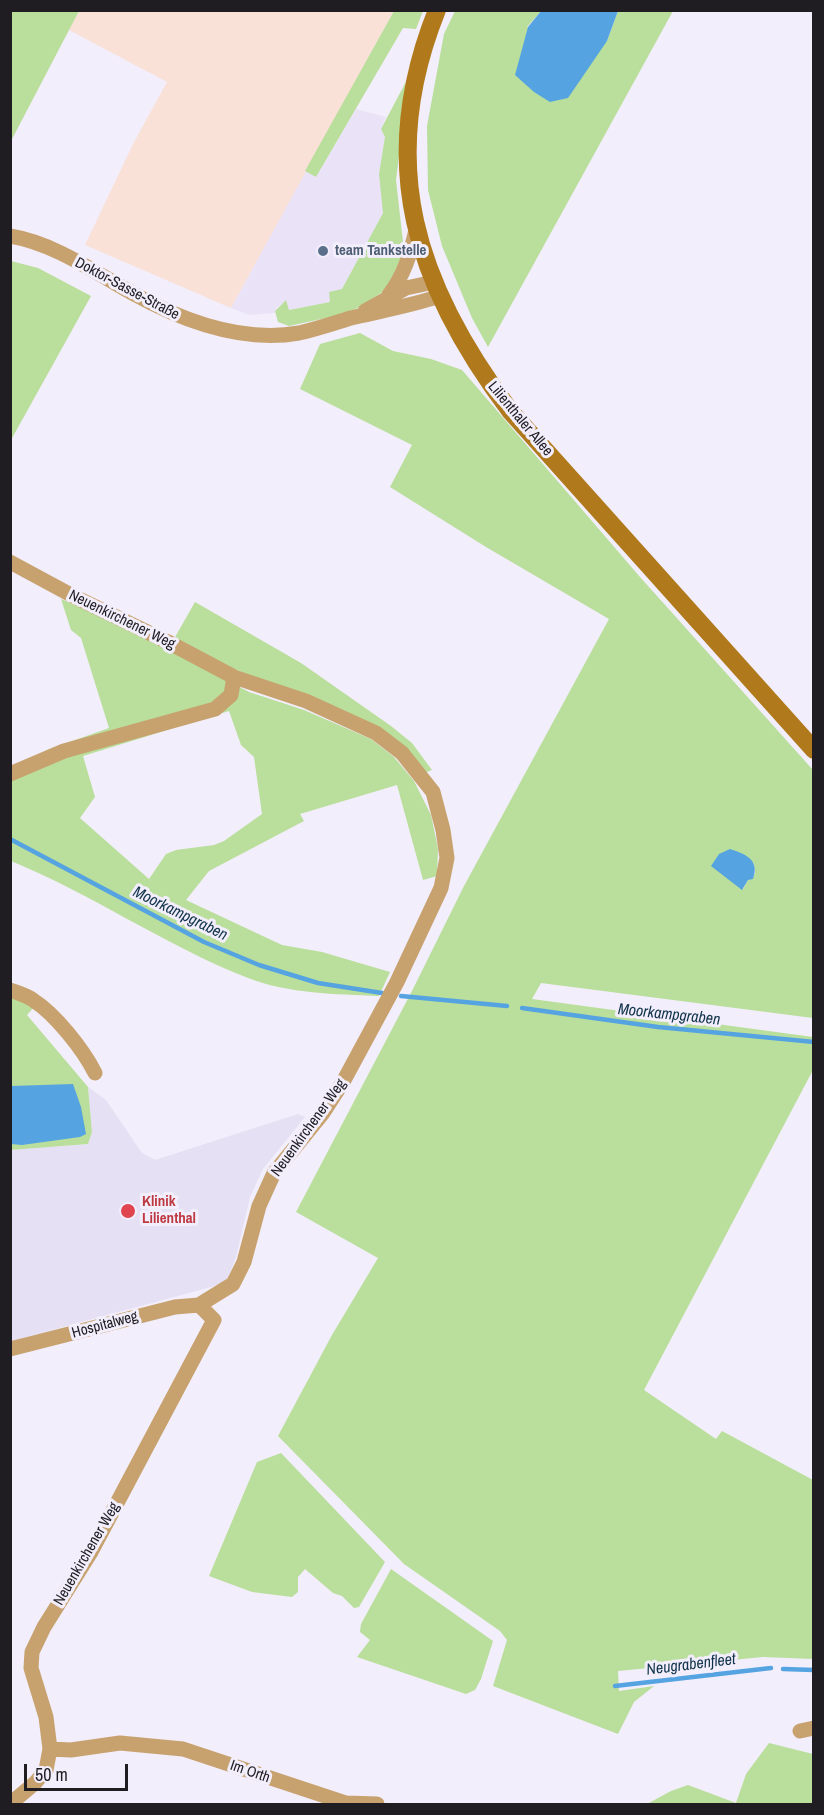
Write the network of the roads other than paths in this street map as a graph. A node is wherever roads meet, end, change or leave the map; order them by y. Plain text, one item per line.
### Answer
1 (437, 10) edge
2 (417, 230) junction
3 (10, 236) edge
4 (437, 289) junction
5 (387, 297) junction
6 (352, 318) junction
7 (10, 562) edge
8 (234, 677) junction
9 (813, 750) edge
10 (10, 774) edge
11 (10, 990) edge
12 (94, 1073) dead end
13 (199, 1305) junction
14 (10, 1349) edge
15 (50, 1749) junction
16 (10, 1804) edge
17 (377, 1804) edge

1 - 2 main road, Lilienthaler Allee
2 - 4 main road, Lilienthaler Allee
2 - 5 street, Doktor-Sasse-Straße
3 - 6 street, Doktor-Sasse-Straße
4 - 5 street, Doktor-Sasse-Straße
4 - 6 street, Doktor-Sasse-Straße
4 - 9 main road, Lilienthaler Allee
5 - 6 street, Doktor-Sasse-Straße
7 - 8 street, Neuenkirchener Weg
8 - 10 street
8 - 13 street, Neuenkirchener Weg
11 - 12 street
13 - 14 street, Hospitalweg
13 - 15 street, Neuenkirchener Weg
15 - 16 street
15 - 17 street, Im Orth

